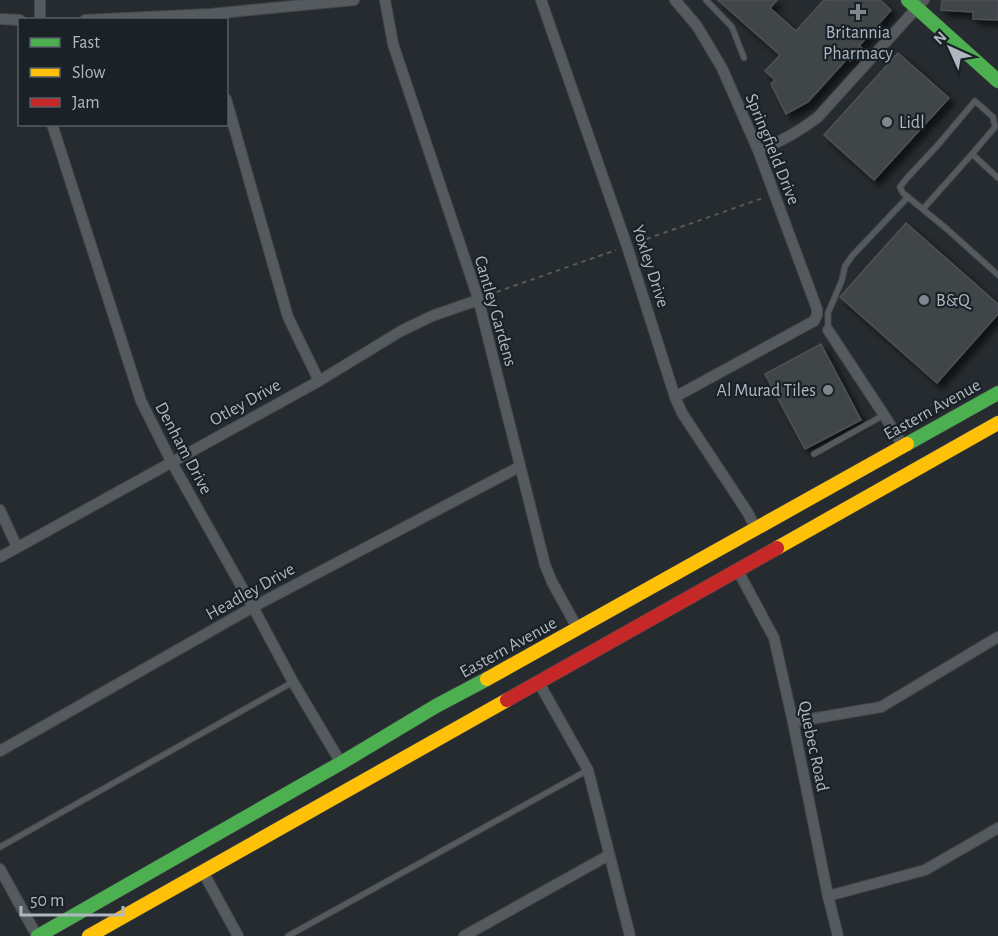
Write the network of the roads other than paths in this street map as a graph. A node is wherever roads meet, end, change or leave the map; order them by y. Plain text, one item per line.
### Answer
1 (40, 0) edge
2 (354, 0) edge
3 (385, 0) edge
4 (541, 0) edge
5 (675, 0) edge
6 (706, 0) edge
7 (916, 3) edge
8 (211, 17) edge
9 (40, 18) edge
10 (169, 18) edge
11 (0, 19) edge
12 (18, 20) edge
13 (744, 58) dead end
14 (998, 81) edge
15 (228, 106) edge
16 (53, 126) edge
17 (758, 150) junction
18 (972, 154) junction
19 (997, 175) edge
20 (908, 197) junction
21 (923, 209) junction
22 (998, 275) edge
23 (478, 300) junction
24 (828, 330) joint
25 (319, 381) junction
26 (998, 393) edge
27 (675, 398) junction
28 (884, 415) junction
29 (998, 423) edge
30 (903, 446) junction
31 (814, 454) dead end
32 (171, 461) junction
33 (519, 467) junction
34 (0, 510) edge
35 (756, 529) junction
36 (17, 547) junction
37 (0, 557) edge
38 (738, 571) junction
39 (253, 607) junction
40 (578, 629) junction
41 (998, 637) edge
42 (292, 682) junction
43 (539, 683) junction
44 (793, 722) junction
45 (0, 750) edge
46 (341, 763) junction
47 (588, 770) junction
48 (998, 828) edge
49 (0, 848) edge
50 (609, 855) junction
51 (0, 869) edge
52 (203, 872) junction
53 (828, 896) junction
54 (37, 936) edge
55 (89, 936) edge
56 (238, 936) edge
57 (288, 936) edge
58 (464, 936) edge
59 (630, 936) edge
60 (838, 936) edge

1 - 9 street
2 - 8 street
3 - 23 street, Cantley Gardens
4 - 27 street, Yoxley Drive
5 - 17 street, Springfield Drive
6 - 13 lane
7 - 14 main road
7 - 17 street
8 - 10 street
11 - 12 street
15 - 25 street
16 - 32 street, Denham Drive
17 - 27 street, Springfield Drive
18 - 19 lane
18 - 20 lane
18 - 21 lane
20 - 21 lane
20 - 24 lane
21 - 22 lane
23 - 25 street, Otley Drive
23 - 33 street, Cantley Gardens
24 - 28 street
25 - 32 street, Otley Drive
26 - 30 main road, Eastern Avenue
27 - 35 street, Yoxley Drive
28 - 30 street
28 - 31 lane
29 - 38 main road
30 - 35 main road, Eastern Avenue
32 - 36 street, Otley Drive
32 - 39 street, Denham Drive
33 - 39 street, Headley Drive
33 - 40 street, Cantley Gardens
34 - 36 street
35 - 40 main road, Eastern Avenue
36 - 37 street, Otley Drive
38 - 43 main road
38 - 44 street, Quebec Road
39 - 42 street, Denham Drive
39 - 45 street, Headley Drive
40 - 46 main road, Eastern Avenue
41 - 44 street
42 - 46 street, Denham Drive
42 - 49 lane
43 - 47 street
43 - 52 main road
44 - 53 street, Quebec Road
46 - 54 main road, Eastern Avenue
47 - 50 street
47 - 57 lane
48 - 53 street
50 - 58 street
50 - 59 street
51 - 54 street
52 - 55 main road
52 - 56 street
53 - 60 street, Quebec Road

